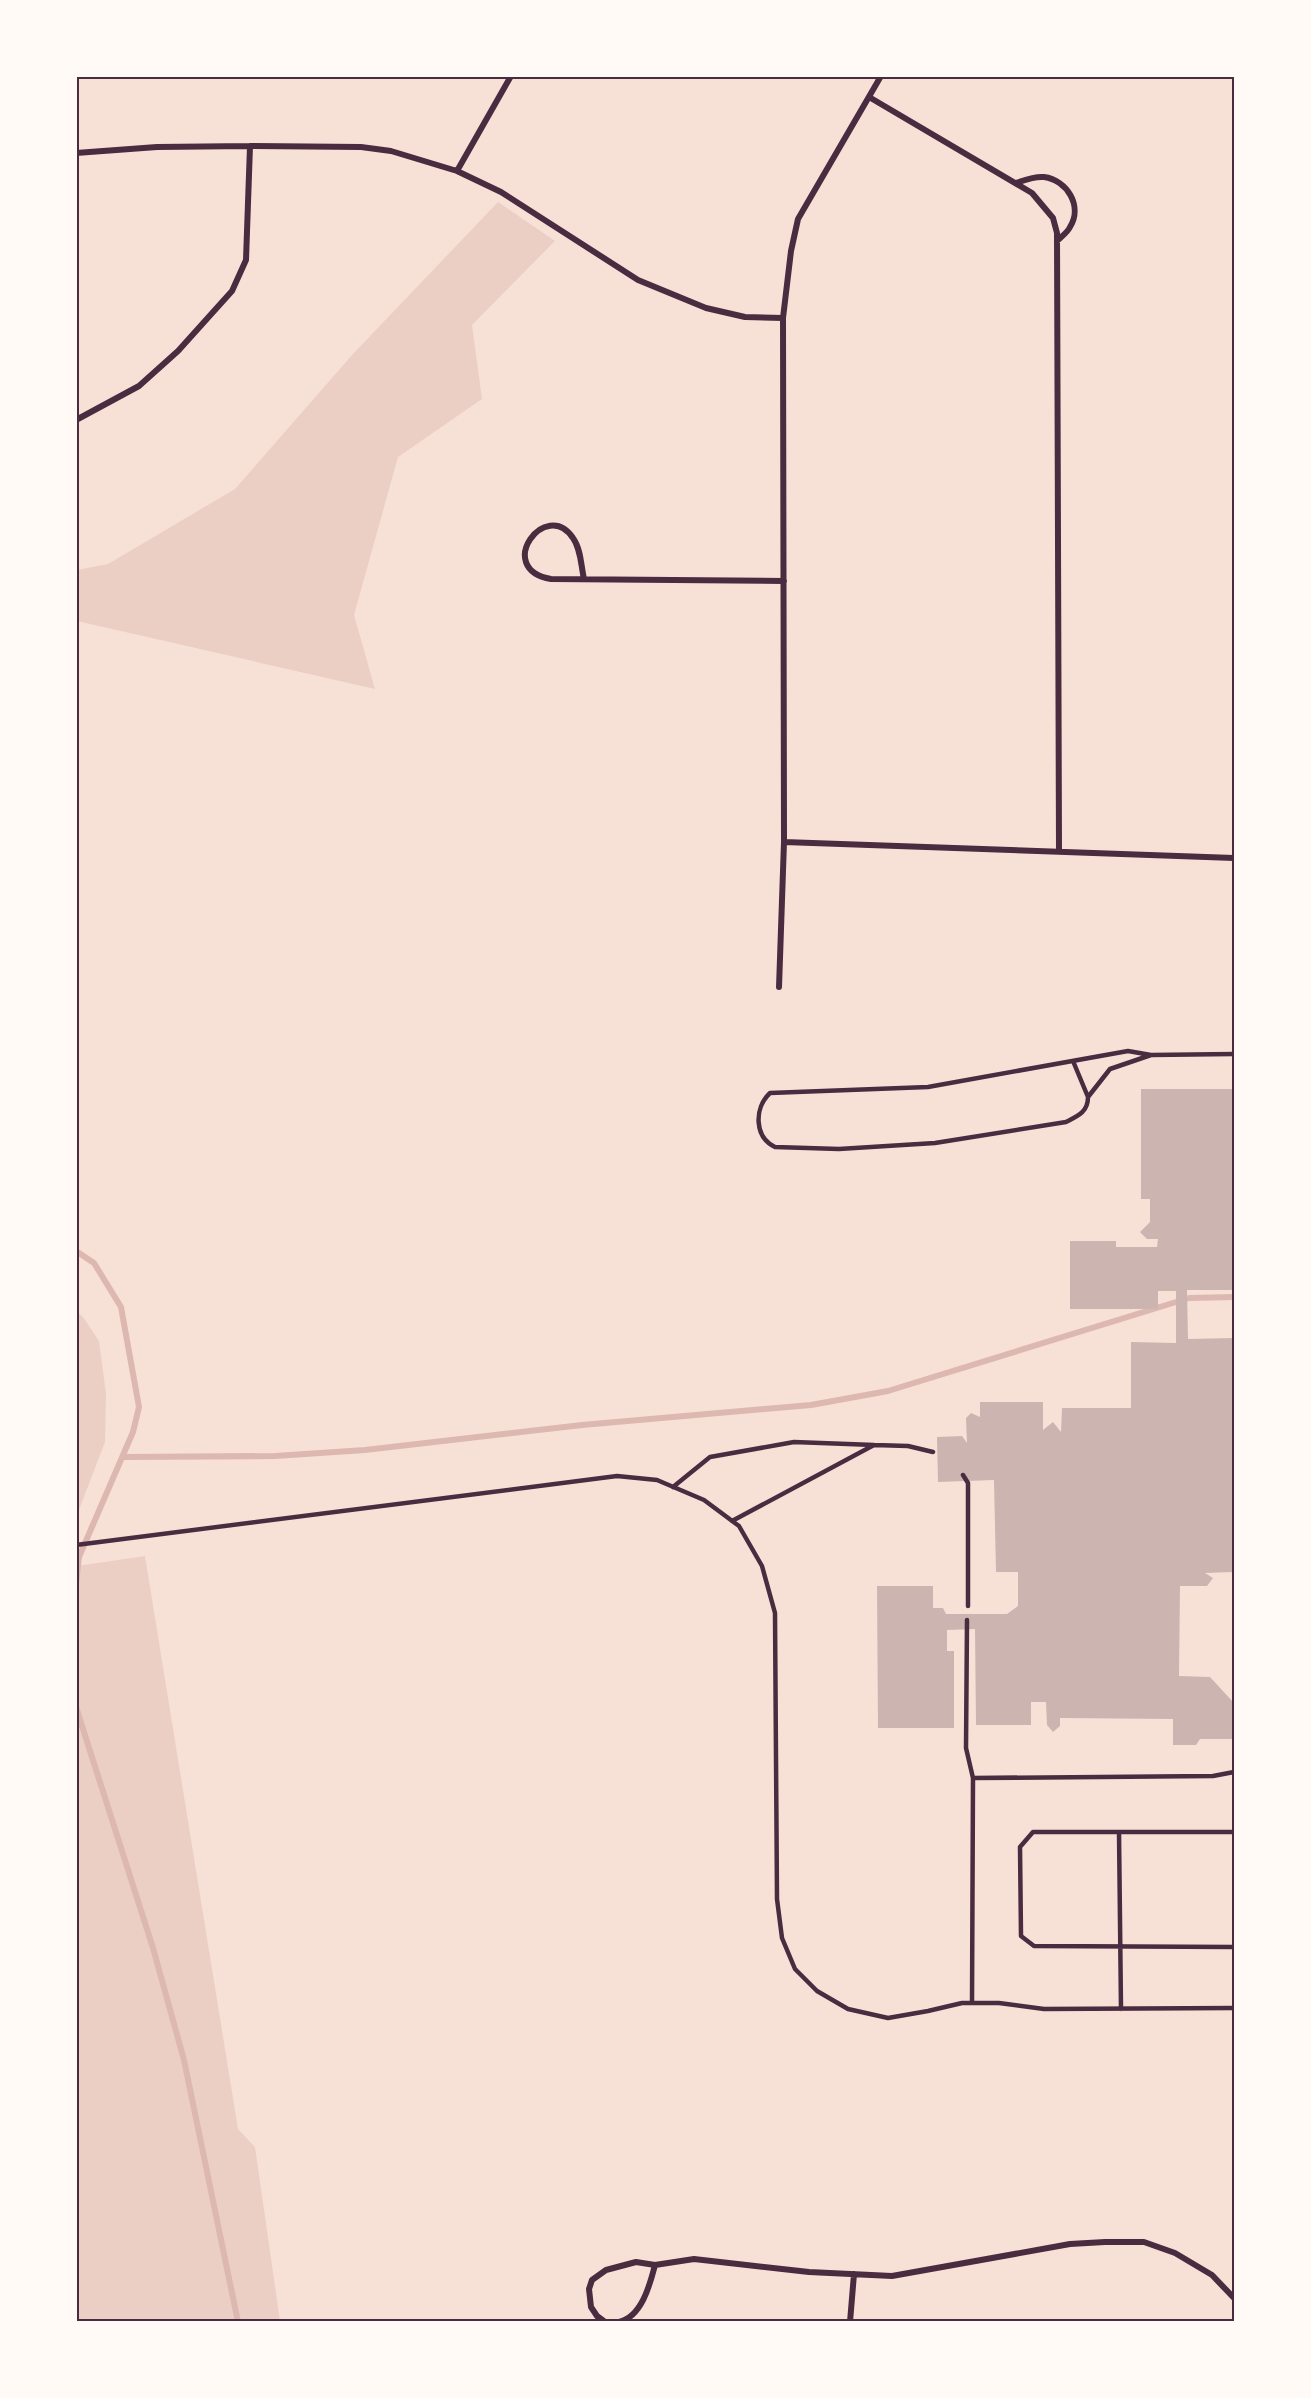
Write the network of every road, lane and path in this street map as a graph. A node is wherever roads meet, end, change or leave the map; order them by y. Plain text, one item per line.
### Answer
1 (511, 76) edge
2 (881, 76) edge
3 (869, 97) junction
4 (250, 146) junction
5 (76, 153) edge
6 (457, 171) junction
7 (1016, 183) junction
8 (1057, 241) junction
9 (783, 318) junction
10 (76, 420) edge
11 (584, 579) junction
12 (784, 580) junction
13 (784, 842) junction
14 (1059, 851) junction
15 (1234, 858) edge
16 (779, 987) dead end
17 (1234, 1054) edge
18 (1151, 1055) junction
19 (1073, 1061) junction
20 (1088, 1097) junction
21 (874, 1446) junction
22 (933, 1452) dead end
23 (963, 1474) dead end
24 (673, 1487) junction
25 (732, 1521) junction
26 (76, 1545) edge
27 (968, 1606) dead end
28 (967, 1620) dead end
29 (1234, 1772) edge
30 (973, 1778) junction
31 (1119, 1832) junction
32 (1234, 1832) edge
33 (1120, 1947) junction
34 (1234, 1947) edge
35 (972, 2002) junction
36 (1234, 2008) edge
37 (1121, 2009) junction
38 (655, 2265) junction
39 (854, 2274) junction
40 (1234, 2298) edge
41 (605, 2322) edge
42 (619, 2322) edge
43 (850, 2322) edge

1 - 6 street
2 - 3 street
3 - 7 street
3 - 9 street
4 - 5 street
4 - 6 street
4 - 10 street
6 - 9 street
7 - 8 street
7 - 8 street
8 - 14 street
9 - 12 street
11 - 11 street
11 - 12 street
12 - 13 street
13 - 14 street
13 - 16 street
14 - 15 street
17 - 18 lane
18 - 19 lane
18 - 20 lane
19 - 20 lane
19 - 20 lane
21 - 22 lane
21 - 24 lane
21 - 25 lane
23 - 27 lane
24 - 25 lane
24 - 26 lane
25 - 35 lane
28 - 30 lane
29 - 30 lane
30 - 35 lane
31 - 32 lane
31 - 33 lane
31 - 33 lane
33 - 34 lane
33 - 37 lane
35 - 37 lane
36 - 37 lane
38 - 39 street
38 - 41 street
38 - 42 street
39 - 40 street
39 - 43 street

